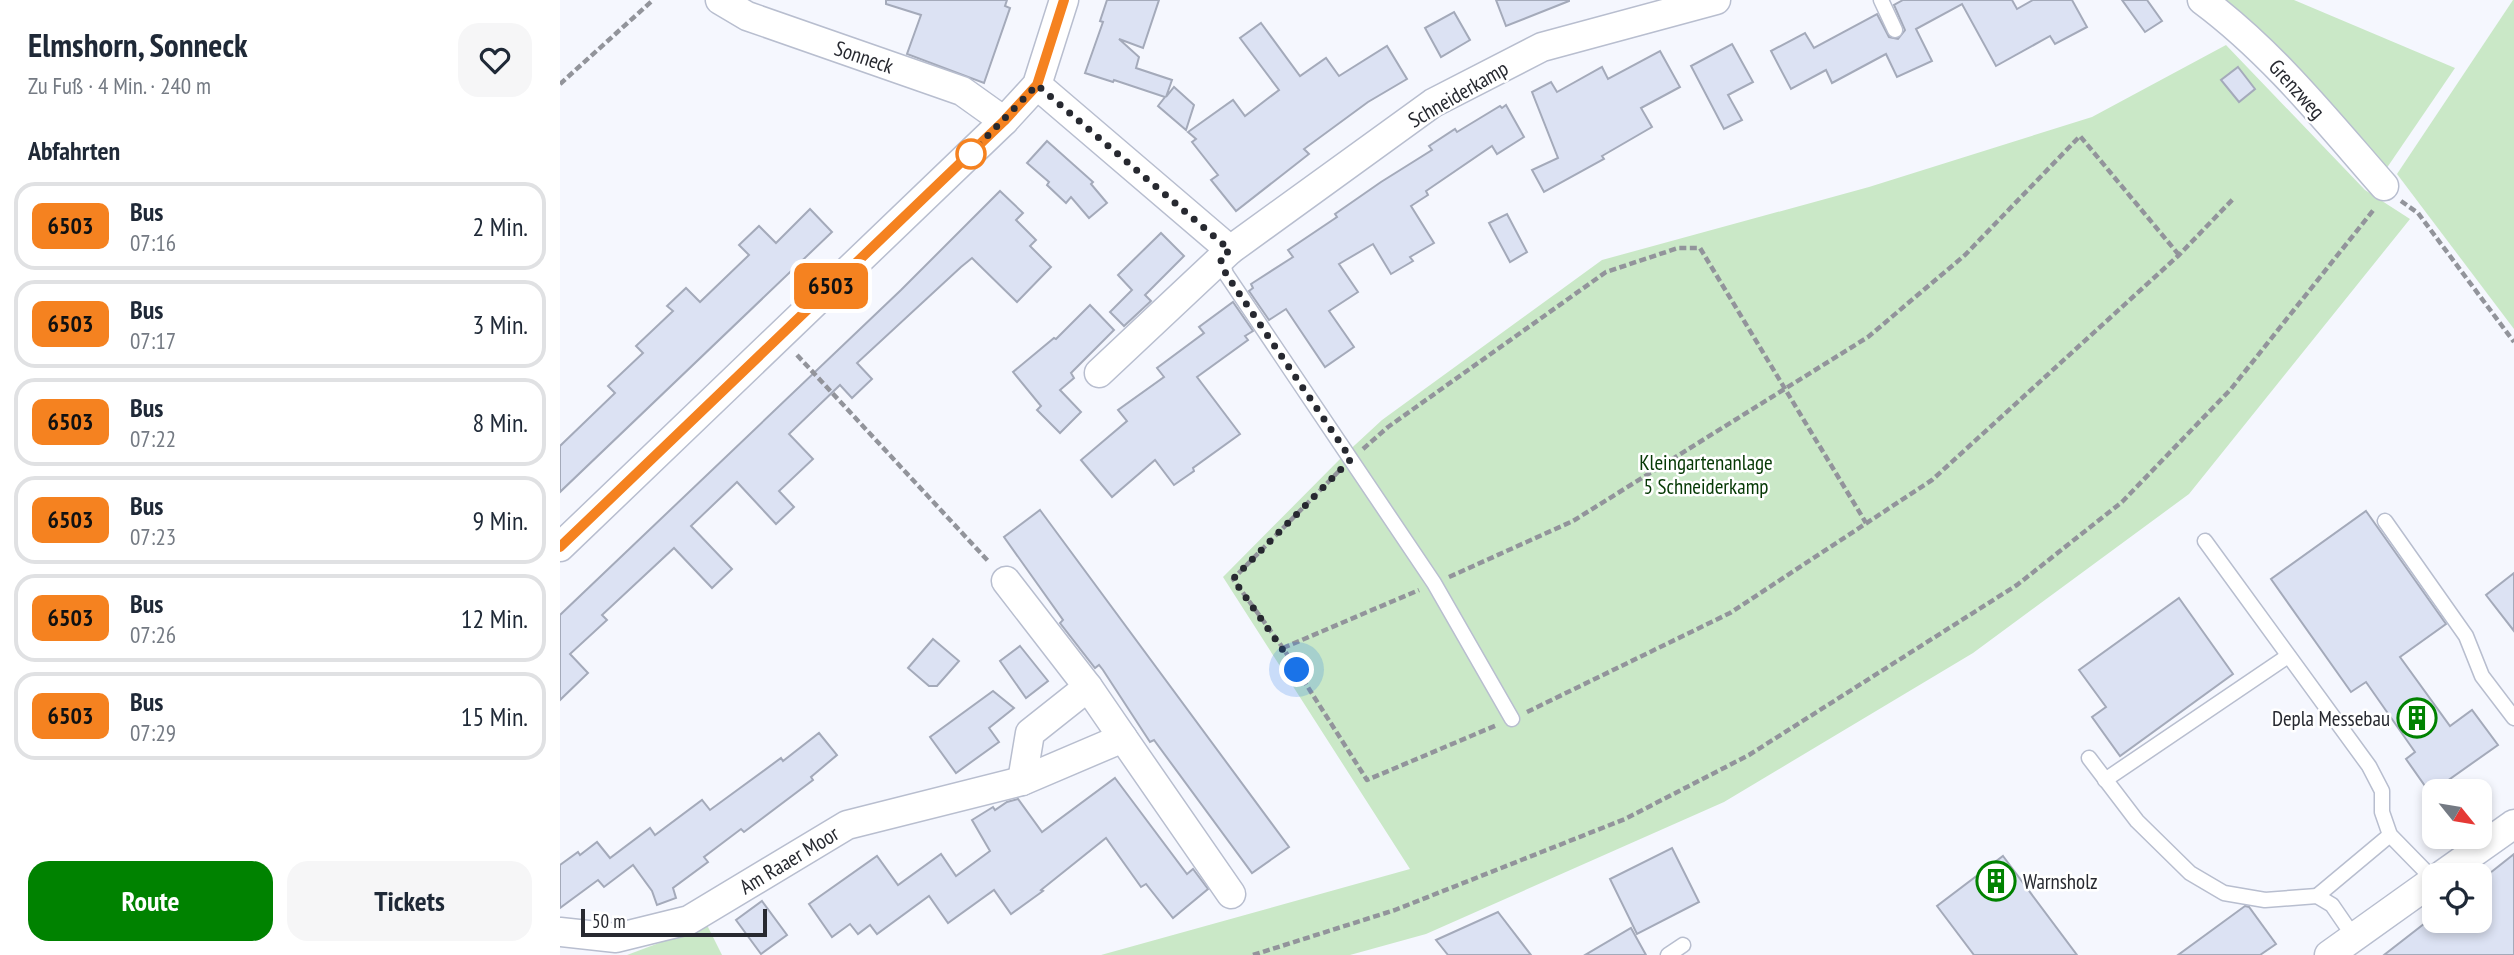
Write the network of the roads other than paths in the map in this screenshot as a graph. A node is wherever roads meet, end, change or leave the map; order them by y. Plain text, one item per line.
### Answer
1 (720, 0) edge
2 (1064, 0) edge
3 (1716, 0) edge
4 (1881, 0) edge
5 (2202, 0) edge
6 (1895, 30) dead end
7 (1037, 85) junction
8 (1004, 121) junction
9 (2387, 195) road end
10 (1225, 254) junction
11 (1099, 373) dead end
12 (2385, 521) dead end
13 (2205, 541) dead end
14 (560, 547) edge
15 (1006, 581) road end
16 (2288, 656) junction
17 (1088, 687) junction
18 (2514, 718) edge
19 (1511, 719) road end
20 (1123, 738) junction
21 (2089, 758) dead end
22 (2105, 780) junction
23 (1022, 781) junction
24 (2514, 824) edge
25 (2390, 835) junction
26 (2459, 863) edge
27 (2422, 868) edge
28 (2422, 889) edge
29 (1231, 894) dead end
30 (2317, 896) junction
31 (560, 932) edge
32 (2354, 937) junction
33 (1683, 945) dead end
34 (1668, 955) edge
35 (2329, 955) edge

1 - 8 street, Sonneck
2 - 7 street
3 - 10 street, Schneiderkamp
4 - 6 lane
5 - 9 street, Grenzweg
7 - 8 street
7 - 10 street
8 - 14 street
10 - 11 street, Schneiderkamp
10 - 19 lane
12 - 18 lane
13 - 16 lane
15 - 17 street
16 - 22 lane
16 - 25 lane
17 - 20 street
17 - 23 street
20 - 23 street, Am Raaer Moor
20 - 29 street
21 - 22 lane
22 - 30 lane
23 - 31 street, Am Raaer Moor
24 - 26 street
25 - 27 lane
25 - 30 lane
28 - 32 street
30 - 32 lane
32 - 35 street
33 - 34 lane

